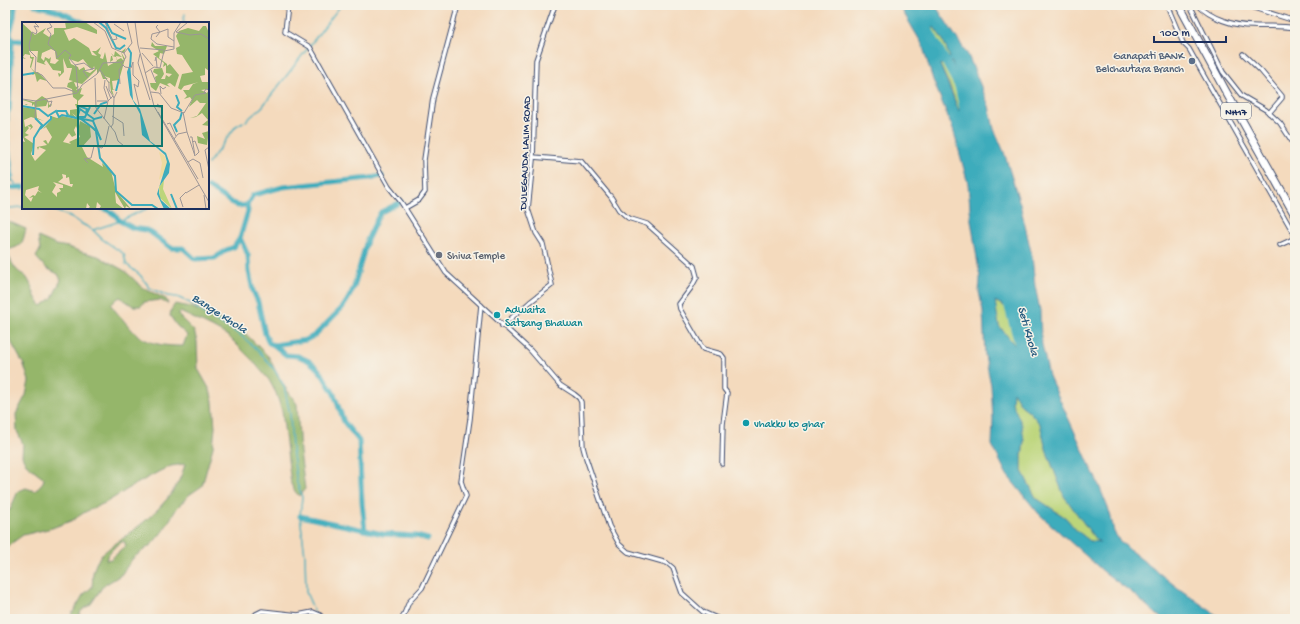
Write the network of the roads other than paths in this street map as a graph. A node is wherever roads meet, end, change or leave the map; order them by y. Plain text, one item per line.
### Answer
1 (288, 5) edge
2 (458, 5) edge
3 (555, 5) edge
4 (1167, 5) edge
5 (1179, 5) edge
6 (1190, 5) edge
7 (1198, 5) edge
8 (1248, 5) edge
9 (1295, 21) edge
10 (1295, 28) edge
11 (1243, 54) dead end
12 (1269, 113) junction
13 (1295, 146) edge
14 (533, 157) junction
15 (405, 208) junction
16 (1295, 215) edge
17 (1280, 245) dead end
18 (481, 305) junction
19 (502, 326) junction
20 (722, 464) dead end
21 (252, 619) edge
22 (323, 619) edge
23 (402, 619) edge
24 (719, 619) edge

1 - 15 street
2 - 15 street
3 - 14 street, DULEGAUDA LALIM ROAD
4 - 17 street
5 - 16 highway, NH17
6 - 12 street
7 - 10 street
8 - 9 street
11 - 12 street
12 - 13 street
14 - 19 street, DULEGAUDA LALIM ROAD
14 - 20 street
15 - 18 street
18 - 19 street
18 - 23 street
19 - 24 street
21 - 22 street

